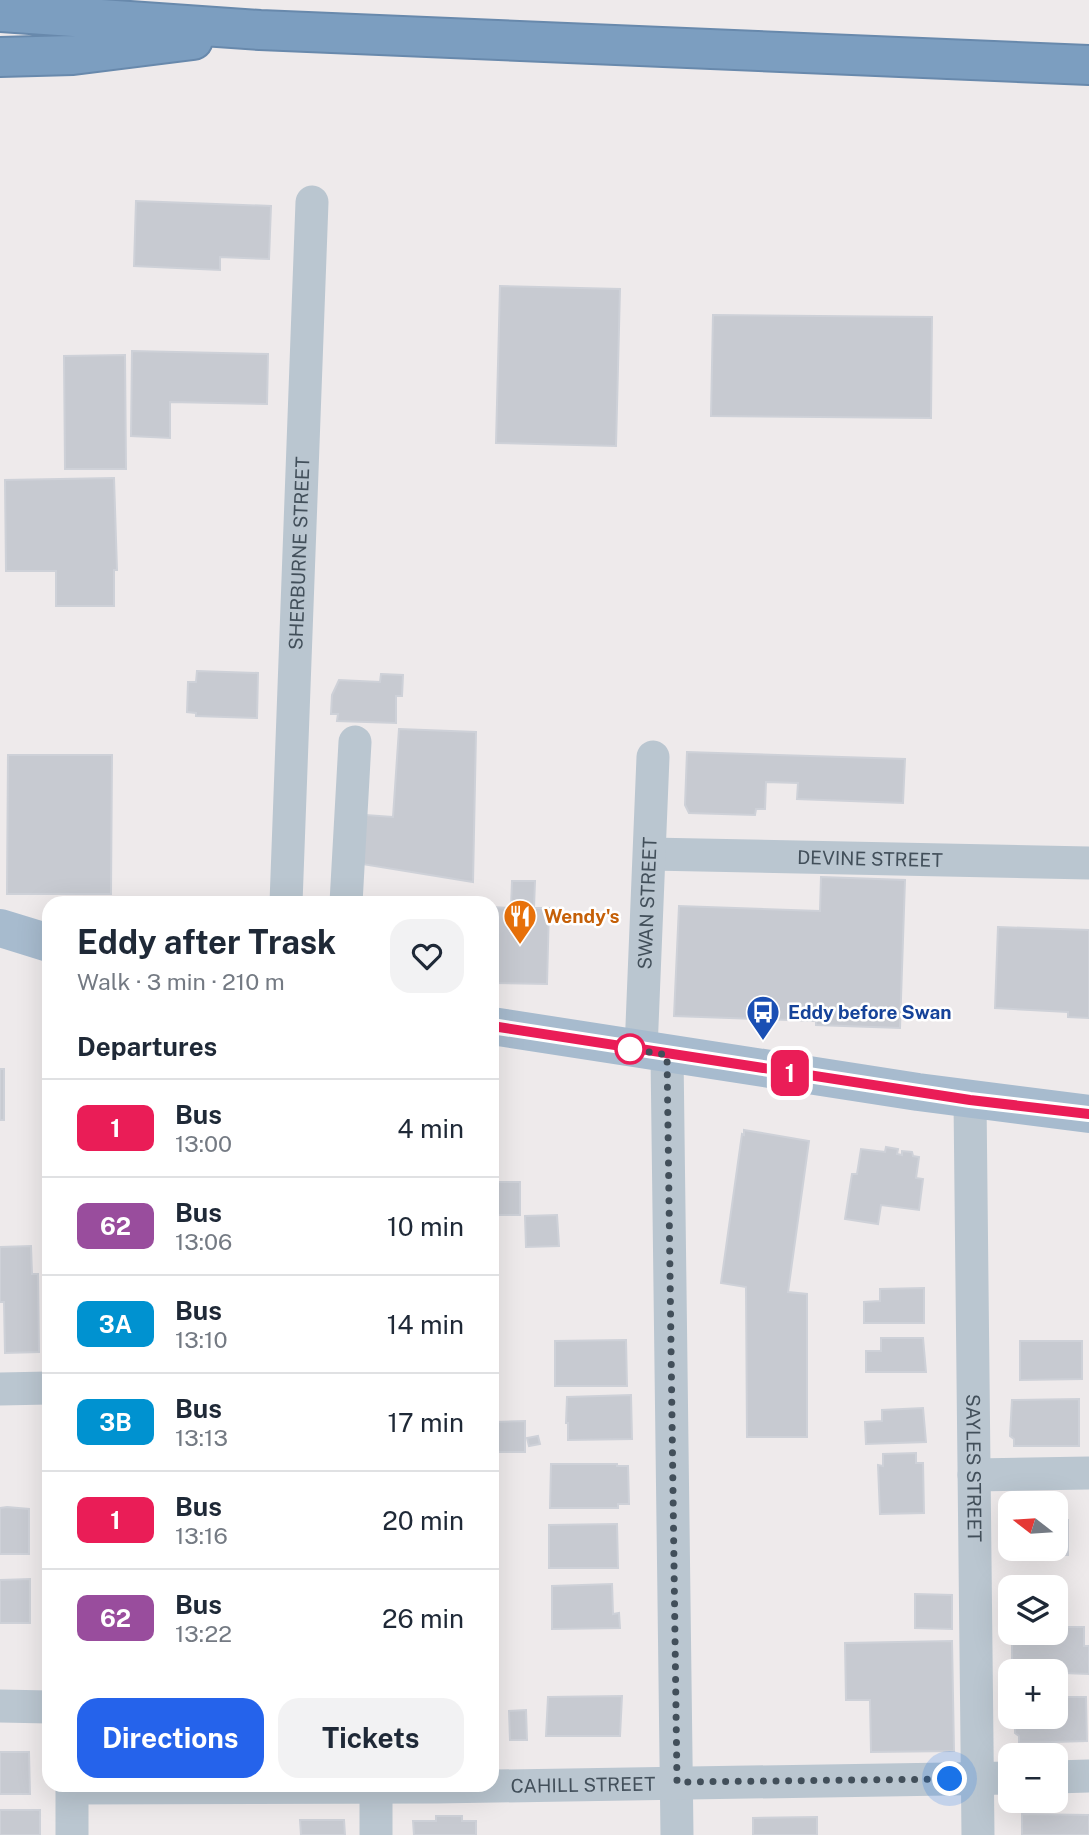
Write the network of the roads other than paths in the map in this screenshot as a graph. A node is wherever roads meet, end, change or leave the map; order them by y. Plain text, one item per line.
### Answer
1 (0, 12) edge
2 (260, 30) junction
3 (0, 57) edge
4 (1089, 65) edge
5 (312, 202) dead end
6 (355, 742) dead end
7 (653, 757) dead end
8 (650, 854) junction
9 (1089, 863) edge
10 (291, 896) edge
11 (346, 896) edge
12 (0, 928) edge
13 (42, 941) edge
14 (499, 1027) edge
15 (654, 1052) junction
16 (970, 1100) junction
17 (1089, 1114) edge
18 (42, 1388) edge
19 (0, 1389) edge
20 (1089, 1473) edge
21 (974, 1475) junction
22 (0, 1706) edge
23 (42, 1707) edge
24 (1089, 1776) edge
25 (1068, 1777) edge
26 (994, 1778) edge
27 (677, 1782) junction
28 (499, 1784) edge
29 (72, 1792) edge
30 (376, 1792) edge
31 (72, 1835) edge
32 (376, 1835) edge
33 (677, 1835) edge
34 (978, 1835) edge

1 - 2 highway
2 - 3 highway
2 - 4 highway
5 - 10 street, SHERBURNE STREET
6 - 11 street
7 - 8 street, SWAN STREET
8 - 9 street, DEVINE STREET
8 - 15 street, SWAN STREET
12 - 13 main road
14 - 15 main road
15 - 16 main road
15 - 27 street, SWAN STREET
16 - 17 main road
16 - 21 street, SAYLES STREET
18 - 19 street
20 - 21 street
21 - 26 street, SAYLES STREET
22 - 23 street
24 - 25 street
26 - 27 street, CAHILL STREET
26 - 34 street, SAYLES STREET
27 - 28 street, CAHILL STREET
27 - 33 street, SWAN STREET
29 - 31 street
30 - 32 street

